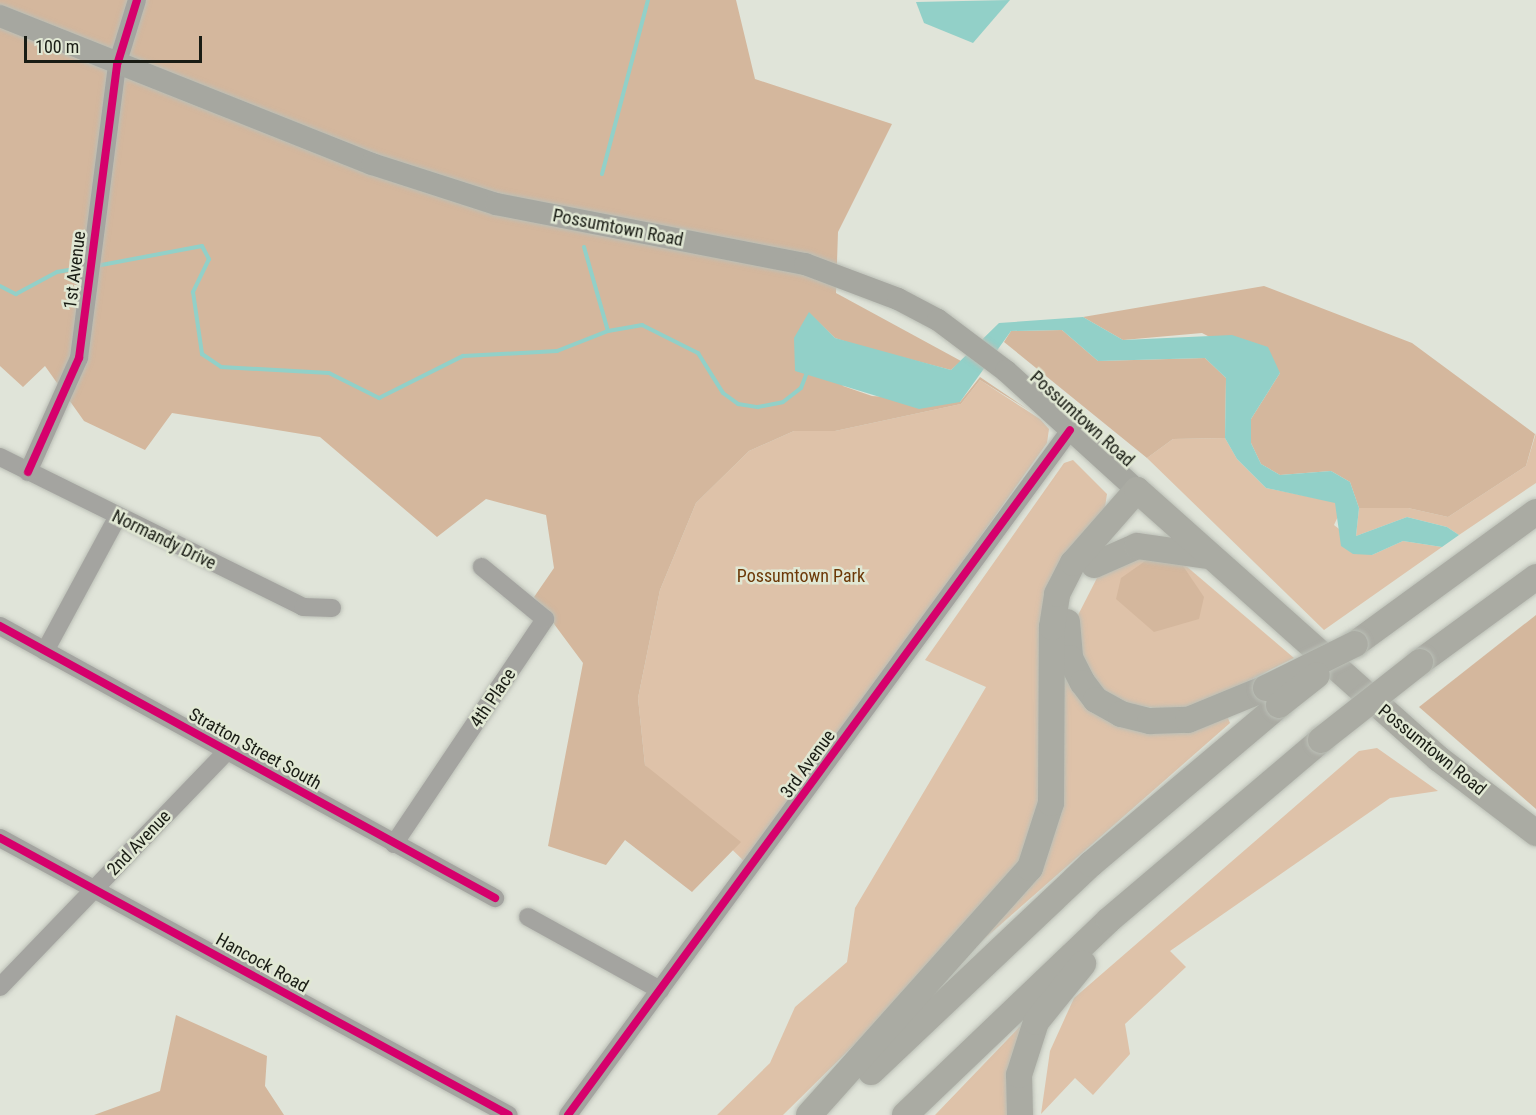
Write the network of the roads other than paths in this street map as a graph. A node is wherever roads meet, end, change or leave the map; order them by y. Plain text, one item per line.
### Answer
1 (137, 0) edge
2 (0, 16) edge
3 (118, 61) junction
4 (1070, 430) junction
5 (0, 457) edge
6 (28, 472) junction
7 (1143, 495) junction
8 (1536, 512) edge
9 (117, 518) junction
10 (1210, 557) junction
11 (1094, 565) junction
12 (482, 567) dead end
13 (1536, 578) edge
14 (332, 608) dead end
15 (0, 626) edge
16 (45, 651) junction
17 (1272, 697) junction
18 (228, 750) junction
19 (1536, 833) edge
20 (0, 838) edge
21 (394, 844) junction
22 (95, 888) junction
23 (495, 898) dead end
24 (528, 917) dead end
25 (1109, 920) junction
26 (0, 987) edge
27 (660, 990) junction
28 (509, 1115) edge
29 (568, 1115) edge
30 (809, 1115) edge
31 (830, 1115) edge
32 (905, 1115) edge
33 (1020, 1115) edge

1 - 3 street, 1st Avenue
2 - 3 main road, Possumtown Road
3 - 4 main road, Possumtown Road
3 - 6 street, 1st Avenue
4 - 7 main road, Possumtown Road
4 - 27 street, 3rd Avenue
5 - 6 street, Normandy Drive
6 - 9 street, Normandy Drive
7 - 10 highway, Possumtown Road
7 - 11 highway
7 - 30 highway
8 - 17 highway, bridge
9 - 14 street, Normandy Drive
9 - 16 street
10 - 11 highway
10 - 19 highway, Possumtown Road
11 - 17 highway
12 - 21 street, 4th Place
13 - 25 highway, bridge
15 - 16 street, Stratton Street South
16 - 18 street, Stratton Street South
17 - 31 highway
18 - 21 street, Stratton Street South
18 - 22 street, 2nd Avenue
20 - 22 street, Hancock Road
21 - 23 street, Stratton Street South
22 - 26 street, 2nd Avenue
22 - 28 street, Hancock Road
24 - 27 street
25 - 32 highway
25 - 33 highway
27 - 29 street, 3rd Avenue

